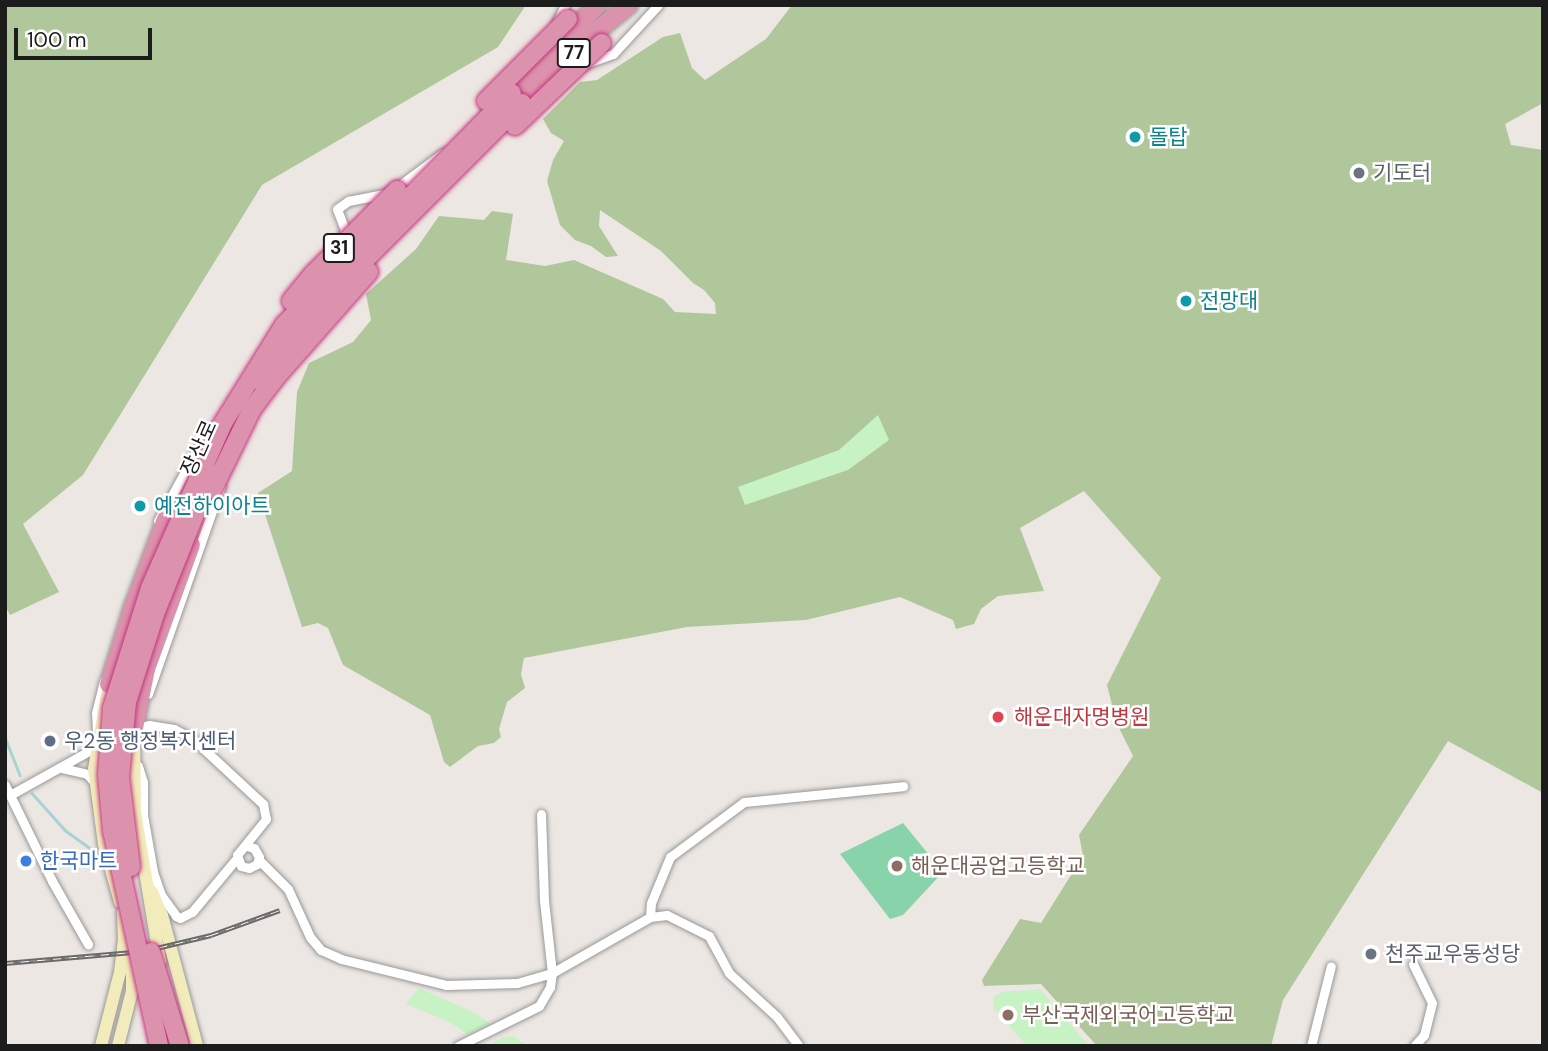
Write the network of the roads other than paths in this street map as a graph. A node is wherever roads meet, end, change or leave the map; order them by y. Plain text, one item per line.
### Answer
1 (583, 5) edge
2 (597, 5) edge
3 (629, 5) edge
4 (659, 5) edge
5 (567, 12) edge
6 (449, 149) junction
7 (466, 165) junction
8 (232, 404) junction
9 (246, 411) junction
10 (109, 684) joint
11 (134, 728) junction
12 (97, 747) junction
13 (136, 761) junction
14 (60, 767) junction
15 (96, 783) junction
16 (5, 785) edge
17 (902, 786) dead end
18 (10, 796) junction
19 (541, 814) dead end
20 (247, 846) junction
21 (141, 853) junction
22 (237, 858) junction
23 (259, 860) junction
24 (249, 868) junction
25 (273, 875) junction
26 (124, 912) junction
27 (650, 917) junction
28 (88, 944) dead end
29 (174, 962) junction
30 (1413, 964) dead end
31 (1331, 966) dead end
32 (552, 973) junction
33 (149, 999) junction
34 (101, 1046) edge
35 (118, 1046) edge
36 (157, 1046) edge
37 (168, 1046) edge
38 (180, 1046) edge
39 (197, 1046) edge
40 (458, 1046) edge
41 (799, 1046) edge
42 (1311, 1046) edge
43 (1414, 1046) edge

1 - 5 highway, 31
2 - 33 highway, 장산로, bridge
3 - 11 highway, bridge
3 - 38 highway, 장산로 / 77, bridge
4 - 7 street
5 - 6 street
5 - 10 highway, 31, bridge
6 - 7 street
6 - 8 street
7 - 9 street
8 - 9 street
8 - 12 street
9 - 11 street
10 - 12 main road, 31
11 - 12 street
11 - 13 main road
11 - 20 street
12 - 14 street
12 - 15 main road, 31
13 - 21 main road
13 - 22 street
14 - 15 street
14 - 18 street
15 - 26 main road, 31
16 - 18 street
17 - 27 street
18 - 28 street
19 - 32 street
20 - 22 street
20 - 23 street
21 - 29 main road
21 - 36 main road
22 - 24 street
23 - 24 street
23 - 25 street
24 - 25 street
25 - 32 street
26 - 34 main road
26 - 35 main road, 31
27 - 32 street
27 - 41 street
29 - 37 main road
29 - 39 main road
30 - 43 street
31 - 42 street
32 - 40 street
33 - 36 highway, bridge
33 - 37 highway, bridge

